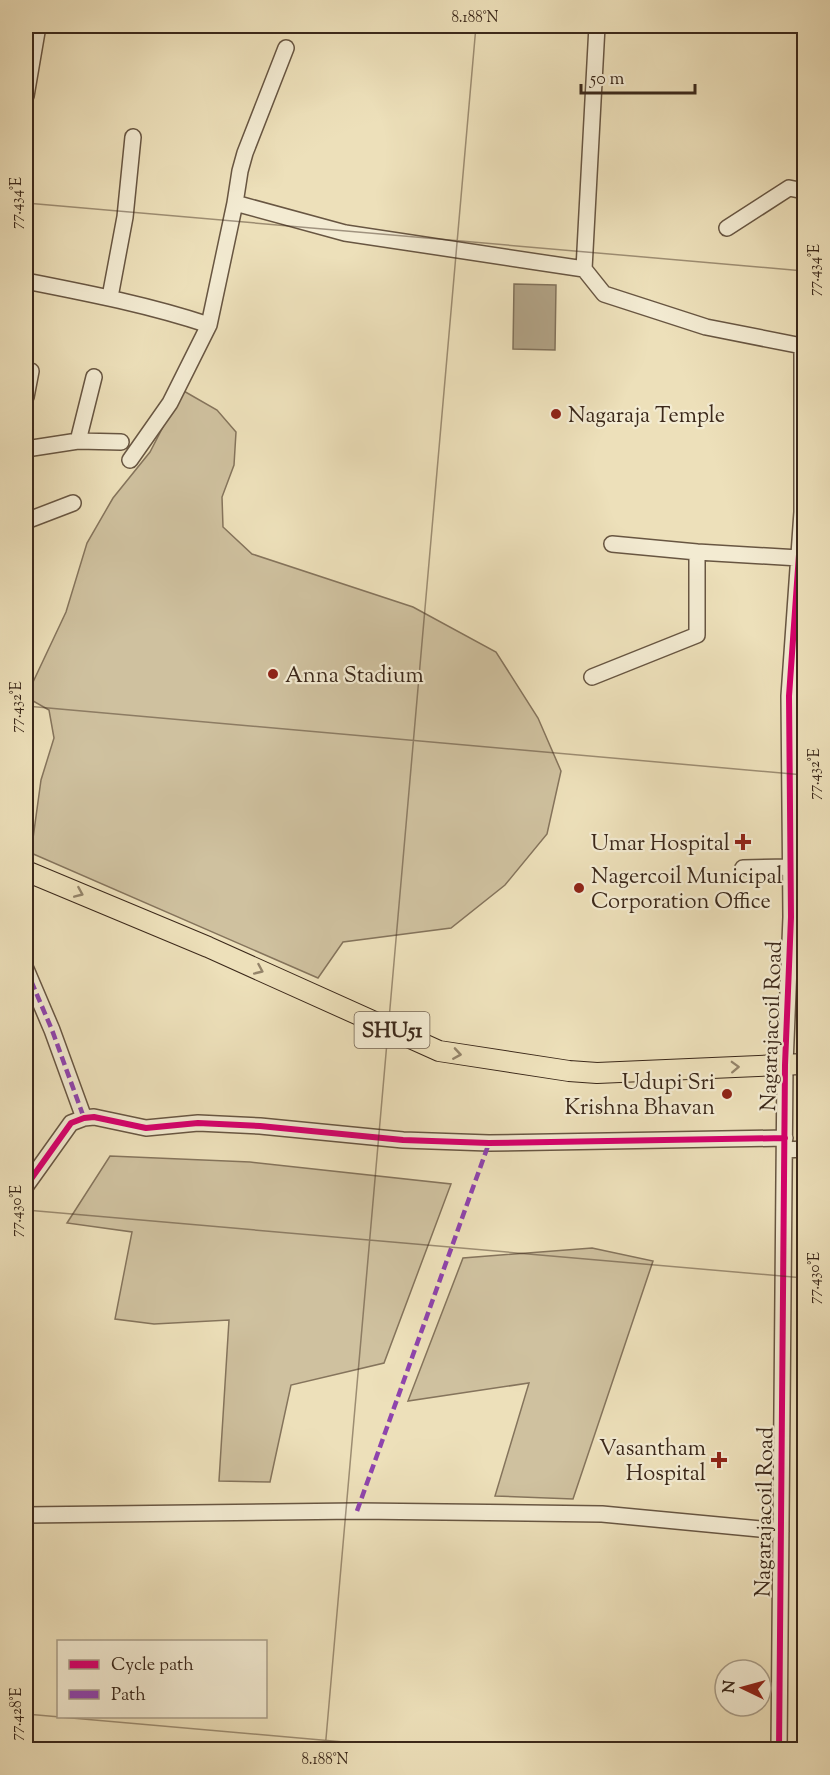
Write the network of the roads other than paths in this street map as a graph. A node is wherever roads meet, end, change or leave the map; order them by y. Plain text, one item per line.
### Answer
1 (38, 26) edge
2 (597, 26) edge
3 (286, 48) dead end
4 (26, 96) edge
5 (133, 137) dead end
6 (804, 191) edge
7 (236, 203) junction
8 (727, 228) dead end
9 (584, 269) junction
10 (26, 281) edge
11 (110, 297) junction
12 (209, 325) junction
13 (803, 343) edge
14 (31, 371) dead end
15 (94, 377) dead end
16 (26, 397) edge
17 (78, 441) junction
18 (121, 442) dead end
19 (26, 449) edge
20 (130, 460) dead end
21 (803, 487) edge
22 (73, 503) dead end
23 (26, 521) edge
24 (612, 544) dead end
25 (697, 552) junction
26 (799, 558) junction
27 (592, 677) dead end
28 (797, 696) edge
29 (790, 867) junction
30 (743, 868) dead end
31 (26, 871) edge
32 (798, 918) edge
33 (26, 969) edge
34 (795, 1064) edge
35 (84, 1118) junction
36 (785, 1144) junction
37 (804, 1149) edge
38 (26, 1186) edge
39 (26, 1515) edge
40 (781, 1531) junction
41 (779, 1749) edge

1 - 4 street
2 - 9 street
3 - 7 street
5 - 11 street
6 - 8 street
7 - 9 street
7 - 12 street
9 - 13 street
10 - 11 street
11 - 12 street
12 - 20 street
13 - 21 street, Nagarajacoil Road
14 - 16 street
15 - 17 street
17 - 18 street
17 - 19 street
21 - 26 street, Nagarajacoil Road
22 - 23 street
24 - 25 street
25 - 26 street
25 - 27 street
26 - 28 street, Nagarajacoil Road
28 - 29 street, Nagarajacoil Road
29 - 30 street
29 - 32 street, Nagarajacoil Road
31 -> 34 main road, SHU51
32 - 34 street, Nagarajacoil Road
33 - 35 street
34 - 36 street, Nagarajacoil Road
35 - 36 street
35 - 38 street
36 - 37 street
36 - 40 street, Nagarajacoil Road
39 - 40 street
40 - 41 street, Nagarajacoil Road

